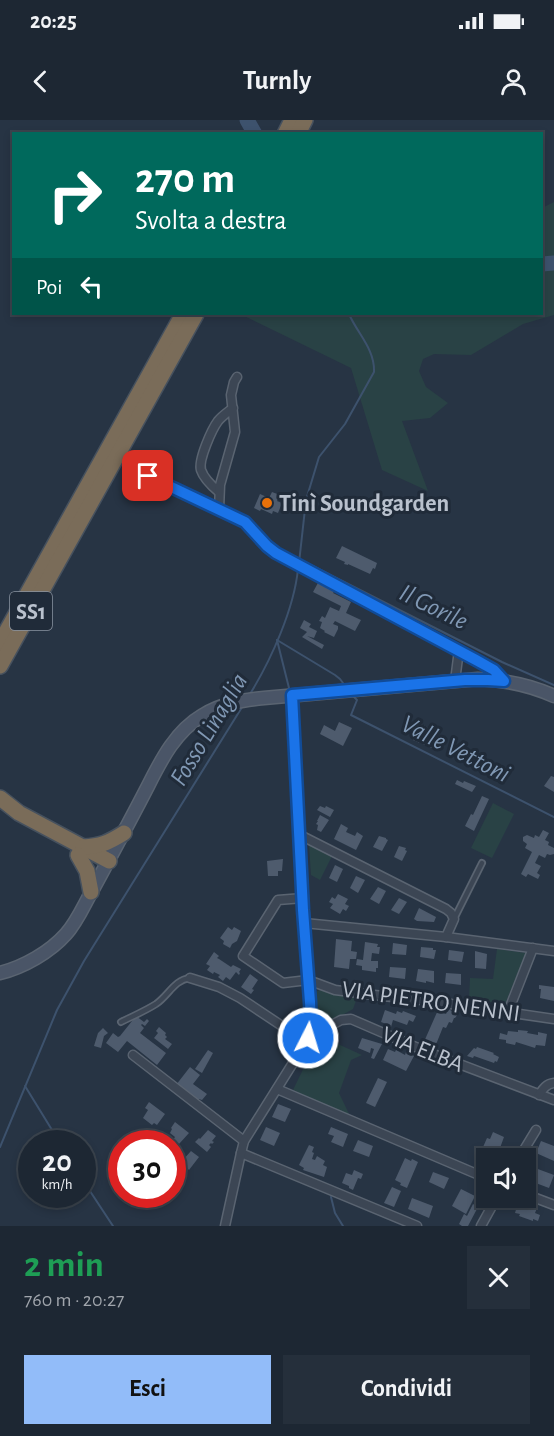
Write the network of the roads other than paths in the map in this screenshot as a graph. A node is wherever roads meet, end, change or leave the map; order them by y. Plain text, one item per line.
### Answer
1 (182, 315) edge
2 (195, 315) edge
3 (237, 377) dead end
4 (232, 408) junction
5 (145, 473) dead end
6 (219, 492) junction
7 (219, 510) junction
8 (0, 643) edge
9 (459, 650) junction
10 (0, 666) edge
11 (455, 681) junction
12 (504, 681) junction
13 (292, 695) junction
14 (554, 696) edge
15 (0, 798) edge
16 (0, 814) edge
17 (124, 833) junction
18 (300, 835) junction
19 (80, 851) junction
20 (482, 863) dead end
21 (106, 865) junction
22 (92, 892) junction
23 (303, 898) junction
24 (454, 919) junction
25 (304, 923) junction
26 (446, 937) junction
27 (534, 948) junction
28 (554, 951) edge
29 (0, 973) edge
30 (190, 978) joint
31 (308, 980) junction
32 (508, 1012) junction
33 (554, 1019) edge
34 (121, 1022) dead end
35 (307, 1040) junction
36 (133, 1055) dead end
37 (554, 1083) edge
38 (277, 1089) junction
39 (539, 1095) junction
40 (554, 1100) edge
41 (536, 1130) dead end
42 (244, 1141) junction
43 (525, 1148) edge
44 (241, 1153) junction
45 (476, 1174) edge
46 (536, 1198) edge
47 (554, 1205) edge
48 (490, 1208) edge
49 (225, 1226) edge
50 (417, 1226) edge
51 (481, 1226) edge

1 - 8 highway, SS1
2 - 10 highway, SS1
3 - 4 street
4 - 6 street
4 - 6 street
5 - 7 street
6 - 7 street
7 - 9 street
9 - 11 street
9 - 12 street
11 - 12 main road
11 - 13 main road
12 - 14 main road
13 - 17 main road
13 - 18 street
15 - 19 highway
16 - 19 highway
17 - 19 highway
17 - 21 main road
18 - 23 street
18 - 24 street
19 - 21 highway
19 - 22 highway
20 - 24 lane
21 - 22 main road
22 - 29 main road
23 - 25 street
23 - 31 street
24 - 26 street
25 - 26 street
25 - 31 street
26 - 27 street
27 - 28 street
27 - 32 street
30 - 34 lane
30 - 35 street
31 - 32 street, VIA PIETRO NENNI
31 - 35 street
32 - 33 street, VIA PIETRO NENNI
35 - 38 street
35 - 39 street, VIA ELBA
36 - 42 street
37 - 39 street
38 - 42 street
38 - 45 street
39 - 40 street, VIA ELBA
41 - 43 street
42 - 44 street
44 - 49 street
44 - 50 street
46 - 47 street
48 - 51 street

